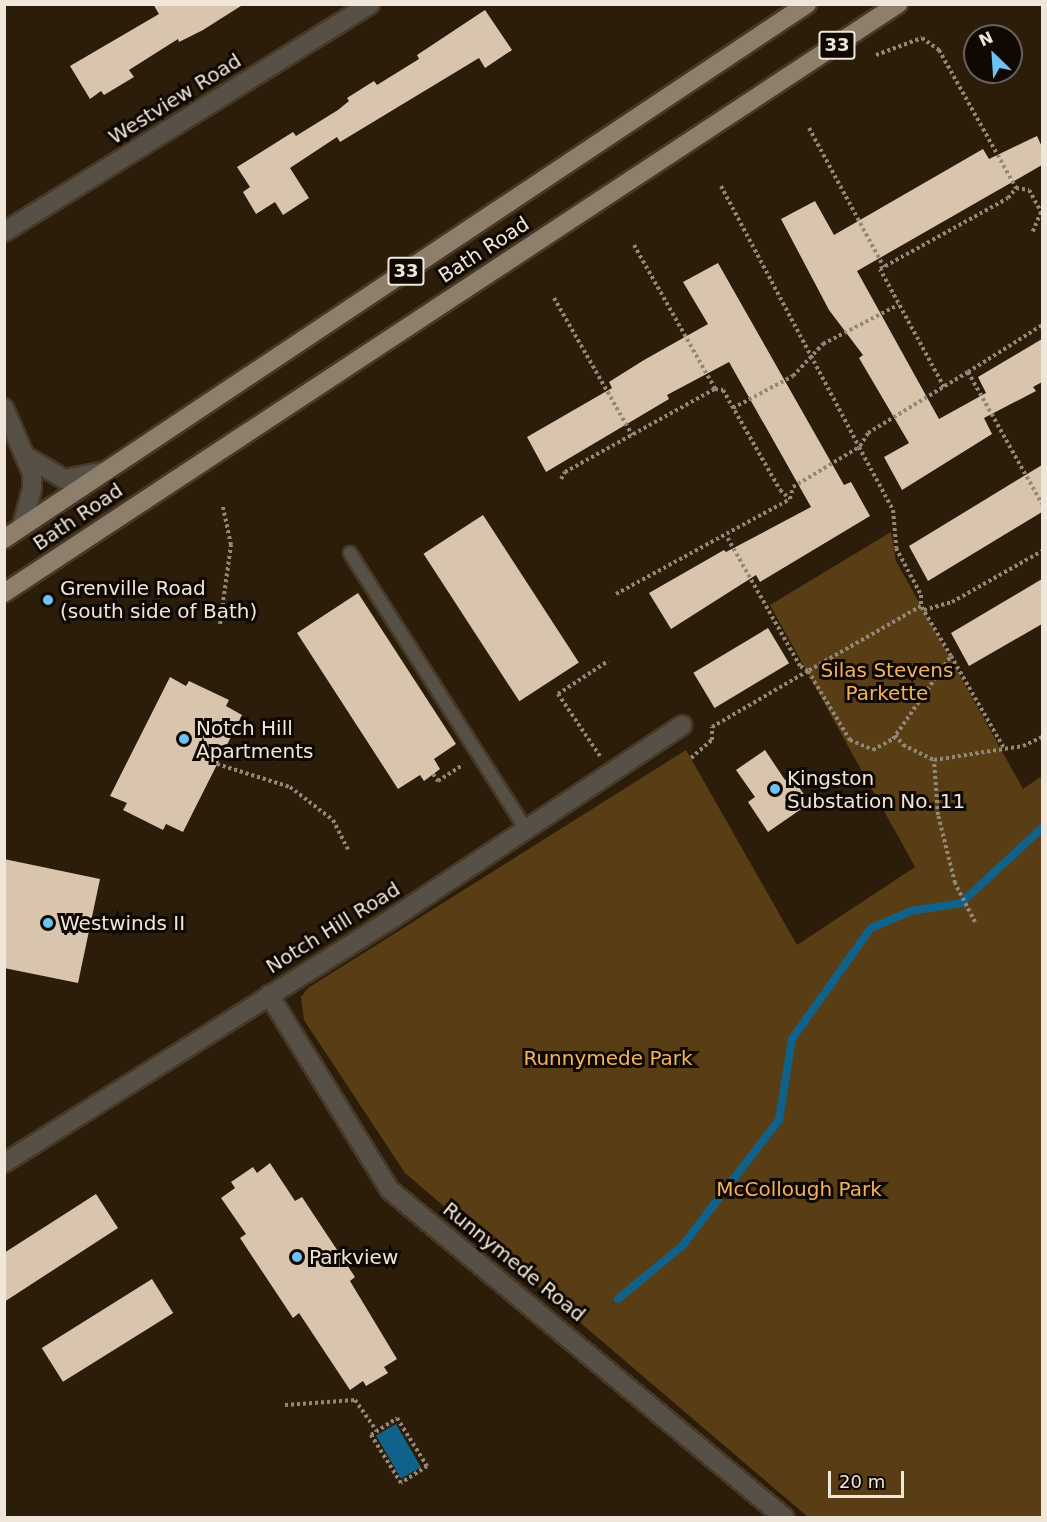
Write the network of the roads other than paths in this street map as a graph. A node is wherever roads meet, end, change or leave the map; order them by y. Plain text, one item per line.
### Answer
1 (370, 4) edge
2 (807, 4) edge
3 (898, 4) edge
4 (4, 232) edge
5 (4, 408) edge
6 (27, 457) junction
7 (106, 471) junction
8 (22, 527) junction
9 (4, 539) edge
10 (350, 553) dead end
11 (4, 593) edge
12 (682, 725) dead end
13 (526, 829) junction
14 (269, 995) junction
15 (4, 1163) edge
16 (785, 1518) edge

1 - 4 street, Westview Road
2 - 7 main road, Bath Road / 33
3 - 11 main road, Bath Road / 33
5 - 6 street
6 - 7 street
6 - 8 street
7 - 8 main road, Bath Road / 33
8 - 9 main road, Bath Road / 33
10 - 13 lane
12 - 13 street, Notch Hill Road
13 - 14 street, Notch Hill Road
14 - 15 street, Notch Hill Road
14 - 16 street, Runnymede Road

